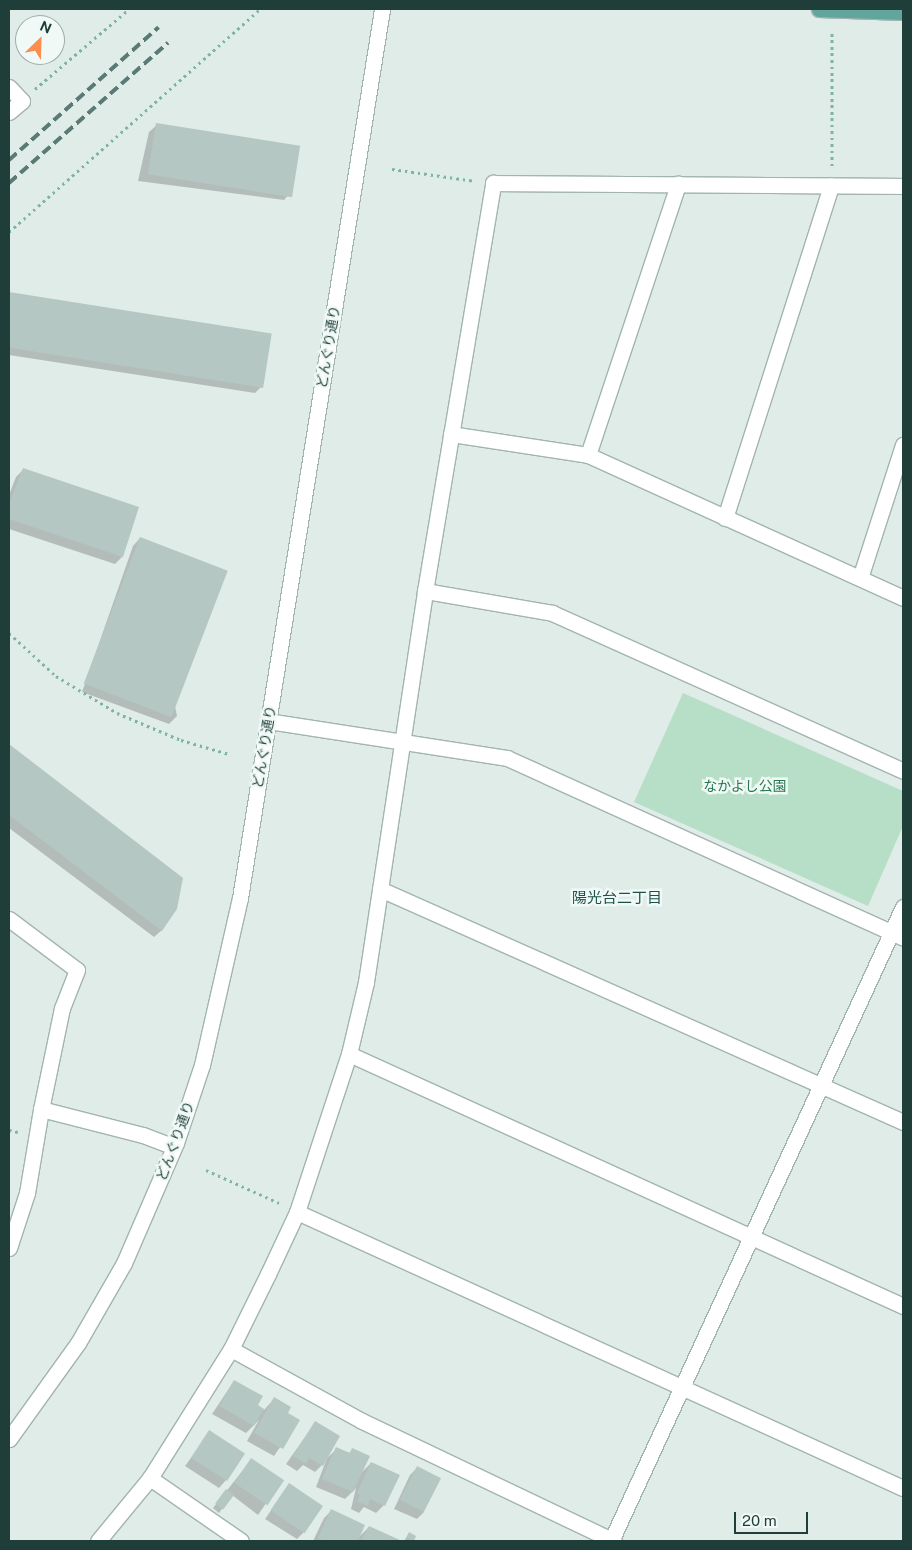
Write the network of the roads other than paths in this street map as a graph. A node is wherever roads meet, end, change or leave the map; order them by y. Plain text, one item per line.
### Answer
1 (382, 9) edge
2 (819, 9) edge
3 (903, 12) edge
4 (9, 87) edge
5 (9, 112) edge
6 (678, 184) junction
7 (832, 186) junction
8 (903, 186) edge
9 (452, 434) junction
10 (903, 445) edge
11 (588, 455) junction
12 (725, 518) junction
13 (860, 578) junction
14 (425, 591) junction
15 (903, 598) edge
16 (268, 721) junction
17 (403, 740) junction
18 (903, 770) edge
19 (380, 889) junction
20 (903, 907) edge
21 (9, 919) edge
22 (898, 935) edge
23 (349, 1054) junction
24 (821, 1085) junction
25 (41, 1110) junction
26 (903, 1122) edge
27 (174, 1147) junction
28 (297, 1212) junction
29 (752, 1237) junction
30 (9, 1248) edge
31 (903, 1306) edge
32 (231, 1349) junction
33 (682, 1388) junction
34 (9, 1439) edge
35 (150, 1478) junction
36 (903, 1488) edge
37 (98, 1541) edge
38 (241, 1541) edge
39 (612, 1541) edge

1 - 16 street, どんぐり通り
2 - 3 main road
4 - 5 street
6 - 7 street
6 - 9 street
6 - 11 street
7 - 8 street
7 - 12 street
9 - 11 street
9 - 14 street
10 - 13 street
11 - 12 street
12 - 13 street
13 - 15 street
14 - 17 street
14 - 18 street
16 - 17 street
16 - 27 street, どんぐり通り
17 - 19 street
17 - 22 street
19 - 23 street
19 - 24 street
20 - 22 street
21 - 25 street
22 - 24 street
23 - 28 street
23 - 29 street
24 - 26 street
24 - 29 street
25 - 27 street
25 - 30 street
27 - 34 street, どんぐり通り
28 - 32 street
28 - 33 street
29 - 31 street
29 - 33 street
32 - 35 street
32 - 39 street
33 - 36 street
33 - 39 street
35 - 37 street
35 - 38 street

